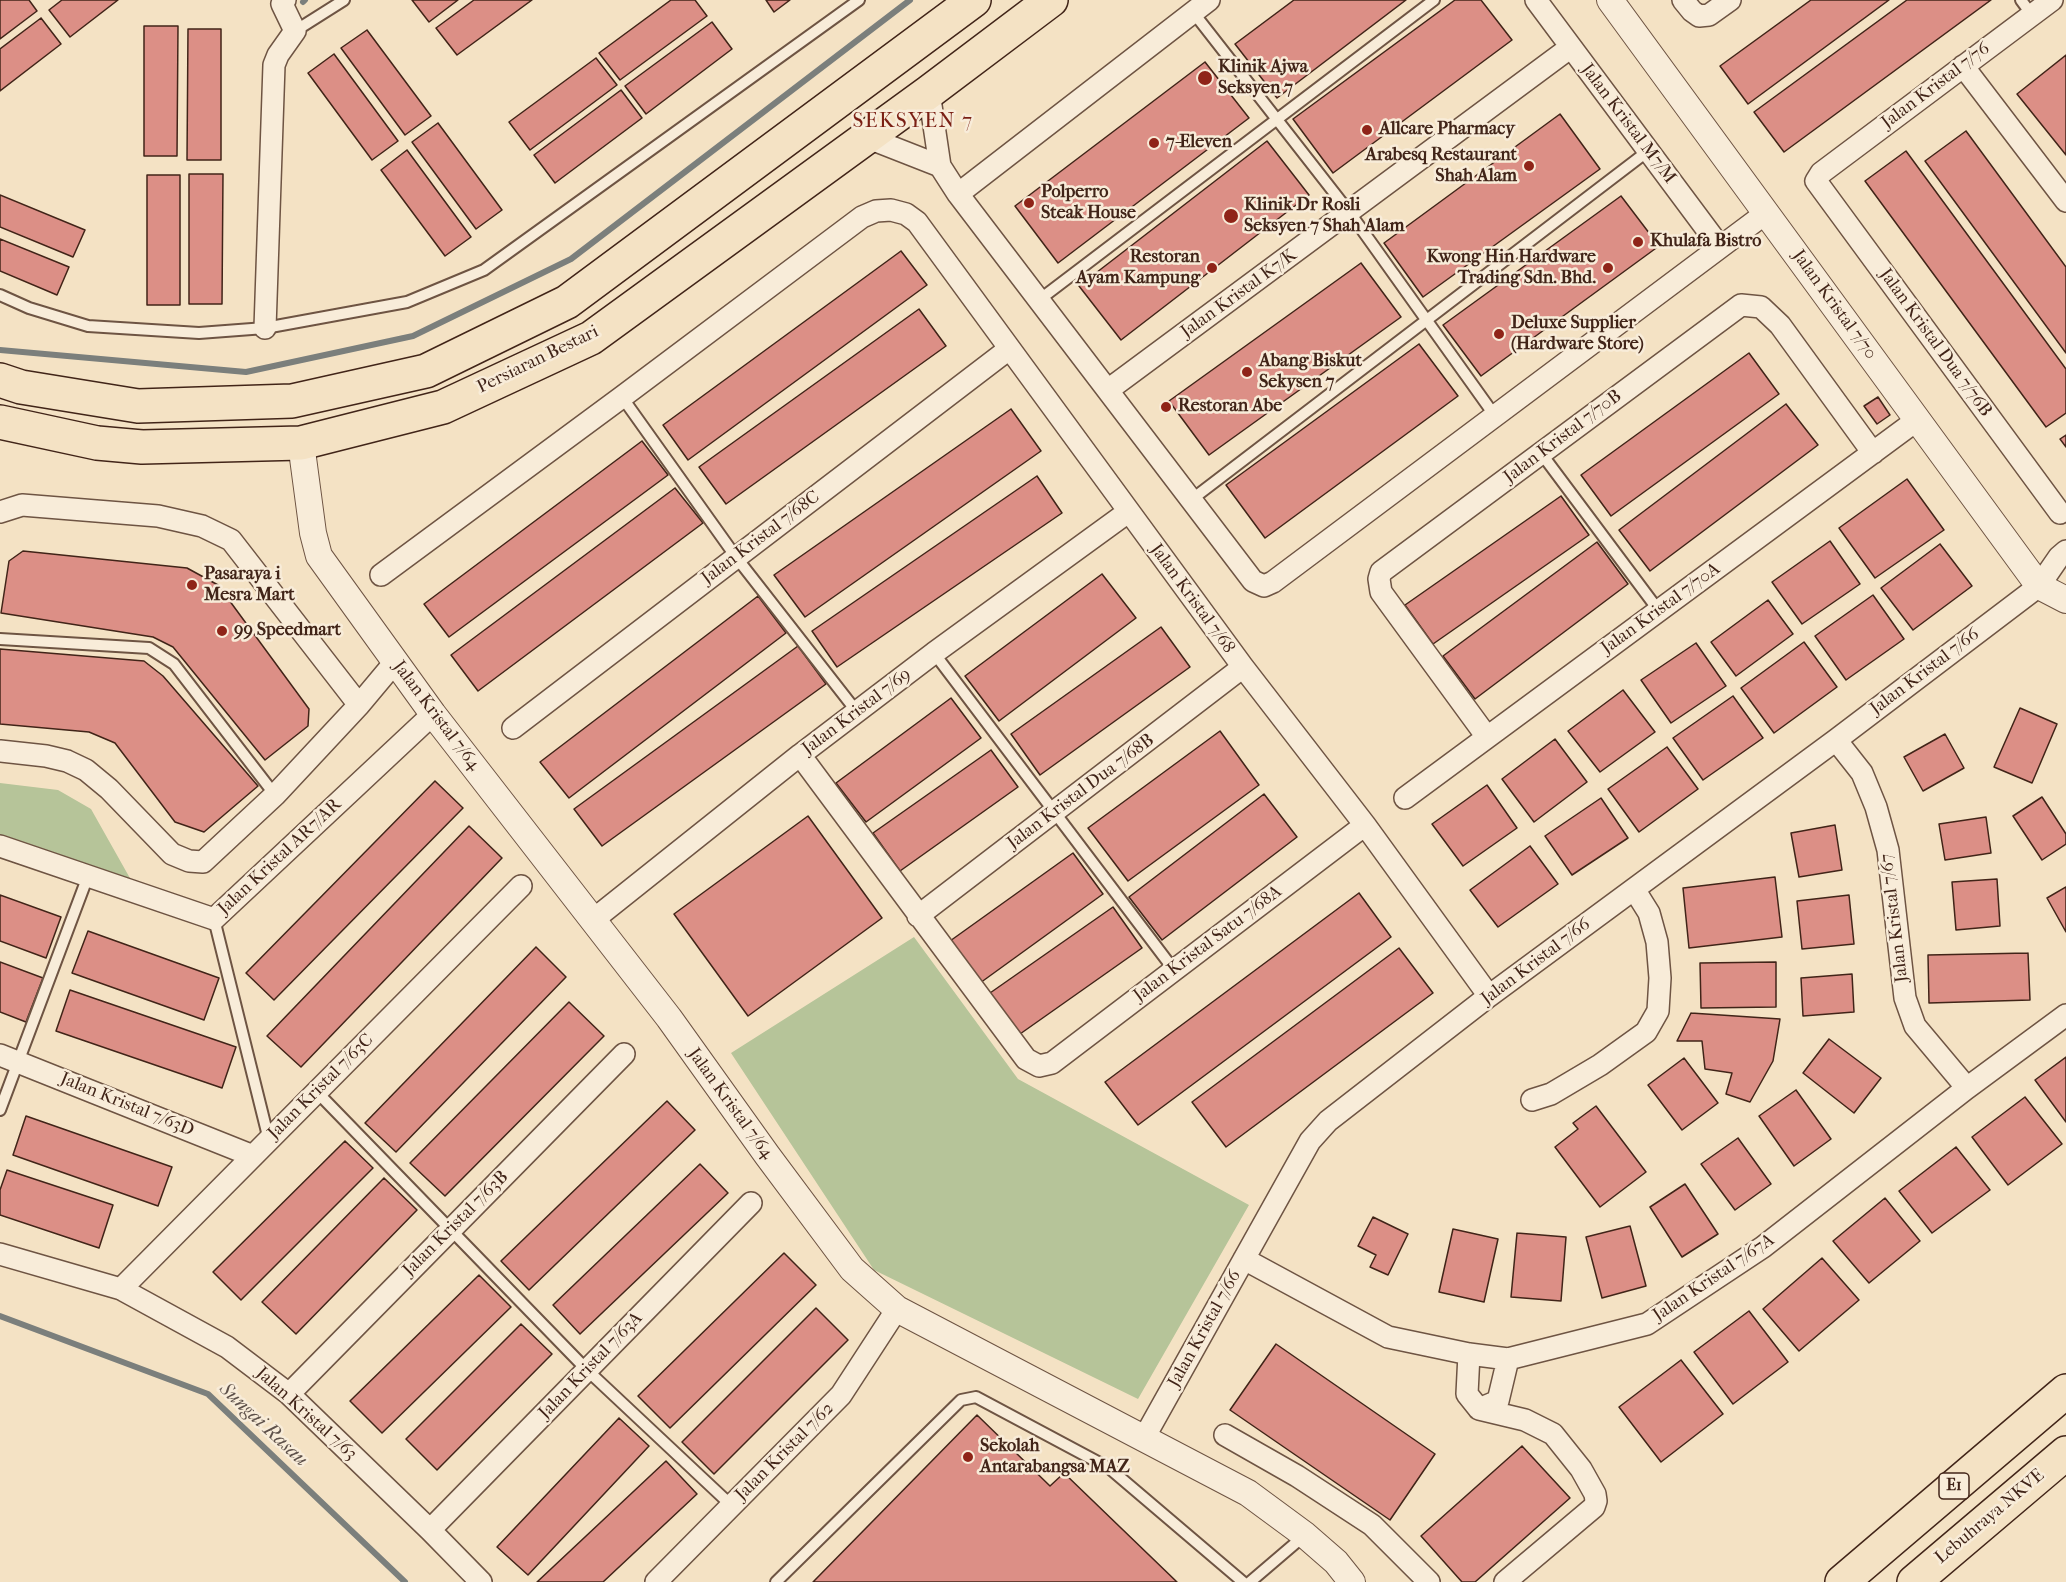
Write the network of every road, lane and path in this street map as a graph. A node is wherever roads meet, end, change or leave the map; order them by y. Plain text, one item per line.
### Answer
1 (344, 0) edge
2 (859, 0) edge
3 (948, 0) edge
4 (974, 0) edge
5 (1051, 0) edge
6 (1434, 0) edge
7 (1536, 0) edge
8 (1610, 0) edge
9 (1683, 0) edge
10 (1730, 0) edge
11 (2052, 0) edge
12 (282, 1) edge
13 (1201, 6) edge
14 (2026, 8) edge
15 (295, 31) junction
16 (914, 45) junction
17 (1571, 47) junction
18 (1964, 66) junction
19 (929, 92) junction
20 (1276, 119) junction
21 (866, 137) junction
22 (1648, 151) junction
23 (940, 166) junction
24 (1821, 173) joint
25 (958, 194) junction
26 (2066, 201) edge
27 (1350, 213) junction
28 (1767, 213) junction
29 (1720, 248) junction
30 (0, 295) edge
31 (1039, 300) junction
32 (1427, 321) junction
33 (265, 327) junction
34 (1009, 349) junction
35 (0, 380) edge
36 (1108, 390) junction
37 (622, 397) junction
38 (1495, 416) junction
39 (1917, 420) junction
40 (0, 422) edge
41 (0, 443) edge
42 (97, 443) junction
43 (301, 443) junction
44 (1541, 453) junction
45 (1873, 453) junction
46 (1191, 500) junction
47 (0, 512) edge
48 (1128, 512) junction
49 (2060, 513) dead end
50 (2066, 551) edge
51 (736, 557) junction
52 (381, 575) dead end
53 (2039, 586) junction
54 (2066, 600) edge
55 (1659, 611) junction
56 (0, 639) edge
57 (934, 653) junction
58 (395, 662) junction
59 (1243, 667) junction
60 (360, 705) junction
61 (857, 711) junction
62 (433, 714) junction
63 (513, 728) dead end
64 (1487, 737) junction
65 (1836, 740) junction
66 (0, 751) edge
67 (800, 755) junction
68 (275, 795) junction
69 (1405, 798) dead end
70 (1054, 813) junction
71 (1365, 825) junction
72 (0, 846) edge
73 (88, 876) junction
74 (521, 886) dead end
75 (1634, 889) junction
76 (918, 916) junction
77 (214, 919) junction
78 (593, 920) junction
79 (1174, 970) junction
80 (1489, 996) junction
81 (2066, 1015) edge
82 (624, 1054) dead end
83 (9, 1059) edge
84 (1966, 1088) junction
85 (316, 1092) junction
86 (1532, 1100) dead end
87 (0, 1110) edge
88 (269, 1140) junction
89 (253, 1156) junction
90 (751, 1203) dead end
91 (452, 1228) junction
92 (0, 1254) edge
93 (1244, 1259) junction
94 (121, 1289) junction
95 (897, 1309) junction
96 (1469, 1354) junction
97 (1508, 1359) junction
98 (587, 1370) junction
99 (2066, 1391) edge
100 (289, 1394) junction
101 (1479, 1409) junction
102 (1225, 1436) dead end
103 (1144, 1438) junction
104 (2066, 1453) edge
105 (732, 1506) junction
106 (430, 1530) junction
107 (1305, 1535) junction
108 (481, 1582) edge
109 (657, 1582) edge
110 (776, 1582) edge
111 (1243, 1582) edge
112 (1250, 1582) edge
113 (1352, 1582) edge
114 (1429, 1582) edge
115 (1505, 1582) edge
116 (1842, 1582) edge
117 (1914, 1582) edge

1 - 15 lane
2 - 33 lane
3 - 16 main road
4 - 16 main road
5 - 19 main road, Persiaran Bestari
6 - 20 lane
7 - 17 street, Jalan Kristal M7/M
8 - 28 street, Jalan Kristal 7/70
9 - 10 street
11 - 14 street, Jalan Kristal 7/76
12 - 15 street
13 - 20 lane
13 - 25 street
14 - 18 street, Jalan Kristal 7/76
15 - 33 street
16 - 35 main road
17 - 22 street, Jalan Kristal M7/M
17 - 27 street, Jalan Kristal K7/K
18 - 24 street, Jalan Kristal 7/76
18 - 26 street
19 - 21 main road, Persiaran Bestari
19 - 23 street
20 - 27 lane
20 - 31 lane
21 - 23 street
21 - 43 main road, Persiaran Bestari
22 - 29 street, Jalan Kristal M7/M
22 - 32 lane
23 - 25 street
24 - 49 street, Jalan Kristal Dua 7/76B
25 - 31 street
27 - 32 lane
27 - 36 street, Jalan Kristal K7/K
28 - 29 street
28 - 39 street, Jalan Kristal 7/70
29 - 38 street
30 - 33 lane
31 - 36 street
32 - 38 lane
32 - 46 lane
34 - 37 street, Jalan Kristal 7/68
34 - 48 street, Jalan Kristal 7/68
34 - 51 street, Jalan Kristal 7/68C
36 - 46 street
37 - 51 lane
37 - 52 street
38 - 46 street
39 - 45 street, Jalan Kristal 7/70A
39 - 53 street, Jalan Kristal 7/70
40 - 42 main road, Persiaran Bestari
41 - 42 main road
42 - 43 main road, Persiaran Bestari
43 - 58 street, Jalan Kristal 7/64
44 - 45 street, Jalan Kristal 7/70B
44 - 55 lane
44 - 64 street, Jalan Kristal 7/70B
45 - 55 street, Jalan Kristal 7/70A
47 - 60 street
48 - 57 street, Jalan Kristal 7/69
48 - 59 street, Jalan Kristal 7/68
50 - 53 street, Jalan Kristal 7/66
51 - 61 lane
51 - 63 street, Jalan Kristal 7/68C
53 - 54 street, Jalan Kristal 7/70
53 - 65 street, Jalan Kristal 7/66
55 - 64 street, Jalan Kristal 7/70A
56 - 68 lane
57 - 61 street, Jalan Kristal 7/69
57 - 70 lane
58 - 60 street
58 - 62 street, Jalan Kristal 7/64
59 - 70 street, Jalan Kristal Dua 7/68B
59 - 71 street, Jalan Kristal 7/68
60 - 68 street
61 - 67 street, Jalan Kristal 7/69
62 - 77 street, Jalan Kristal AR7/AR
62 - 78 street, Jalan Kristal 7/64
64 - 69 street, Jalan Kristal 7/70A
65 - 75 street, Jalan Kristal 7/66
65 - 84 street, Jalan Kristal 7/67
66 - 68 street
67 - 76 street
67 - 78 street, Jalan Kristal 7/69
70 - 76 street, Jalan Kristal Dua 7/68B
70 - 79 lane
71 - 79 street, Jalan Kristal Satu 7/68A
71 - 80 street, Jalan Kristal 7/68
72 - 73 street, Jalan Kristal AR7/AR
73 - 77 street, Jalan Kristal AR7/AR
73 - 83 lane
74 - 85 street, Jalan Kristal 7/63C
75 - 80 street, Jalan Kristal 7/66
75 - 86 street
76 - 79 street, Jalan Kristal Satu 7/68A
77 - 88 lane
78 - 95 street, Jalan Kristal 7/64
80 - 93 street, Jalan Kristal 7/66
81 - 84 street, Jalan Kristal 7/67A
82 - 91 street, Jalan Kristal 7/63B
83 - 87 lane
83 - 89 street, Jalan Kristal 7/63D
84 - 97 street, Jalan Kristal 7/67A
85 - 88 street, Jalan Kristal 7/63C
85 - 91 lane
88 - 89 street, Jalan Kristal 7/63C
89 - 94 street, Jalan Kristal 7/63C
90 - 98 street, Jalan Kristal 7/63A
91 - 98 lane
91 - 100 street, Jalan Kristal 7/63B
92 - 94 street, Jalan Kristal 7/63
93 - 96 street, Jalan Kristal 7/67A
93 - 103 street, Jalan Kristal 7/66
94 - 100 street, Jalan Kristal 7/63
95 - 103 street, Jalan Kristal 7/64
95 - 105 street, Jalan Kristal 7/62
96 - 97 street, Jalan Kristal 7/67A
96 - 101 street
97 - 101 street
98 - 105 lane
98 - 106 street, Jalan Kristal 7/63A
99 - 116 main road, E1
100 - 106 street, Jalan Kristal 7/63
101 - 115 street
102 - 114 street
103 - 107 street, Jalan Kristal 7/64
104 - 117 main road, Lebuhraya NKVE
105 - 109 street, Jalan Kristal 7/62
106 - 108 street, Jalan Kristal 7/63
107 - 112 lane
107 - 113 street, Jalan Kristal 7/64
110 - 111 lane

